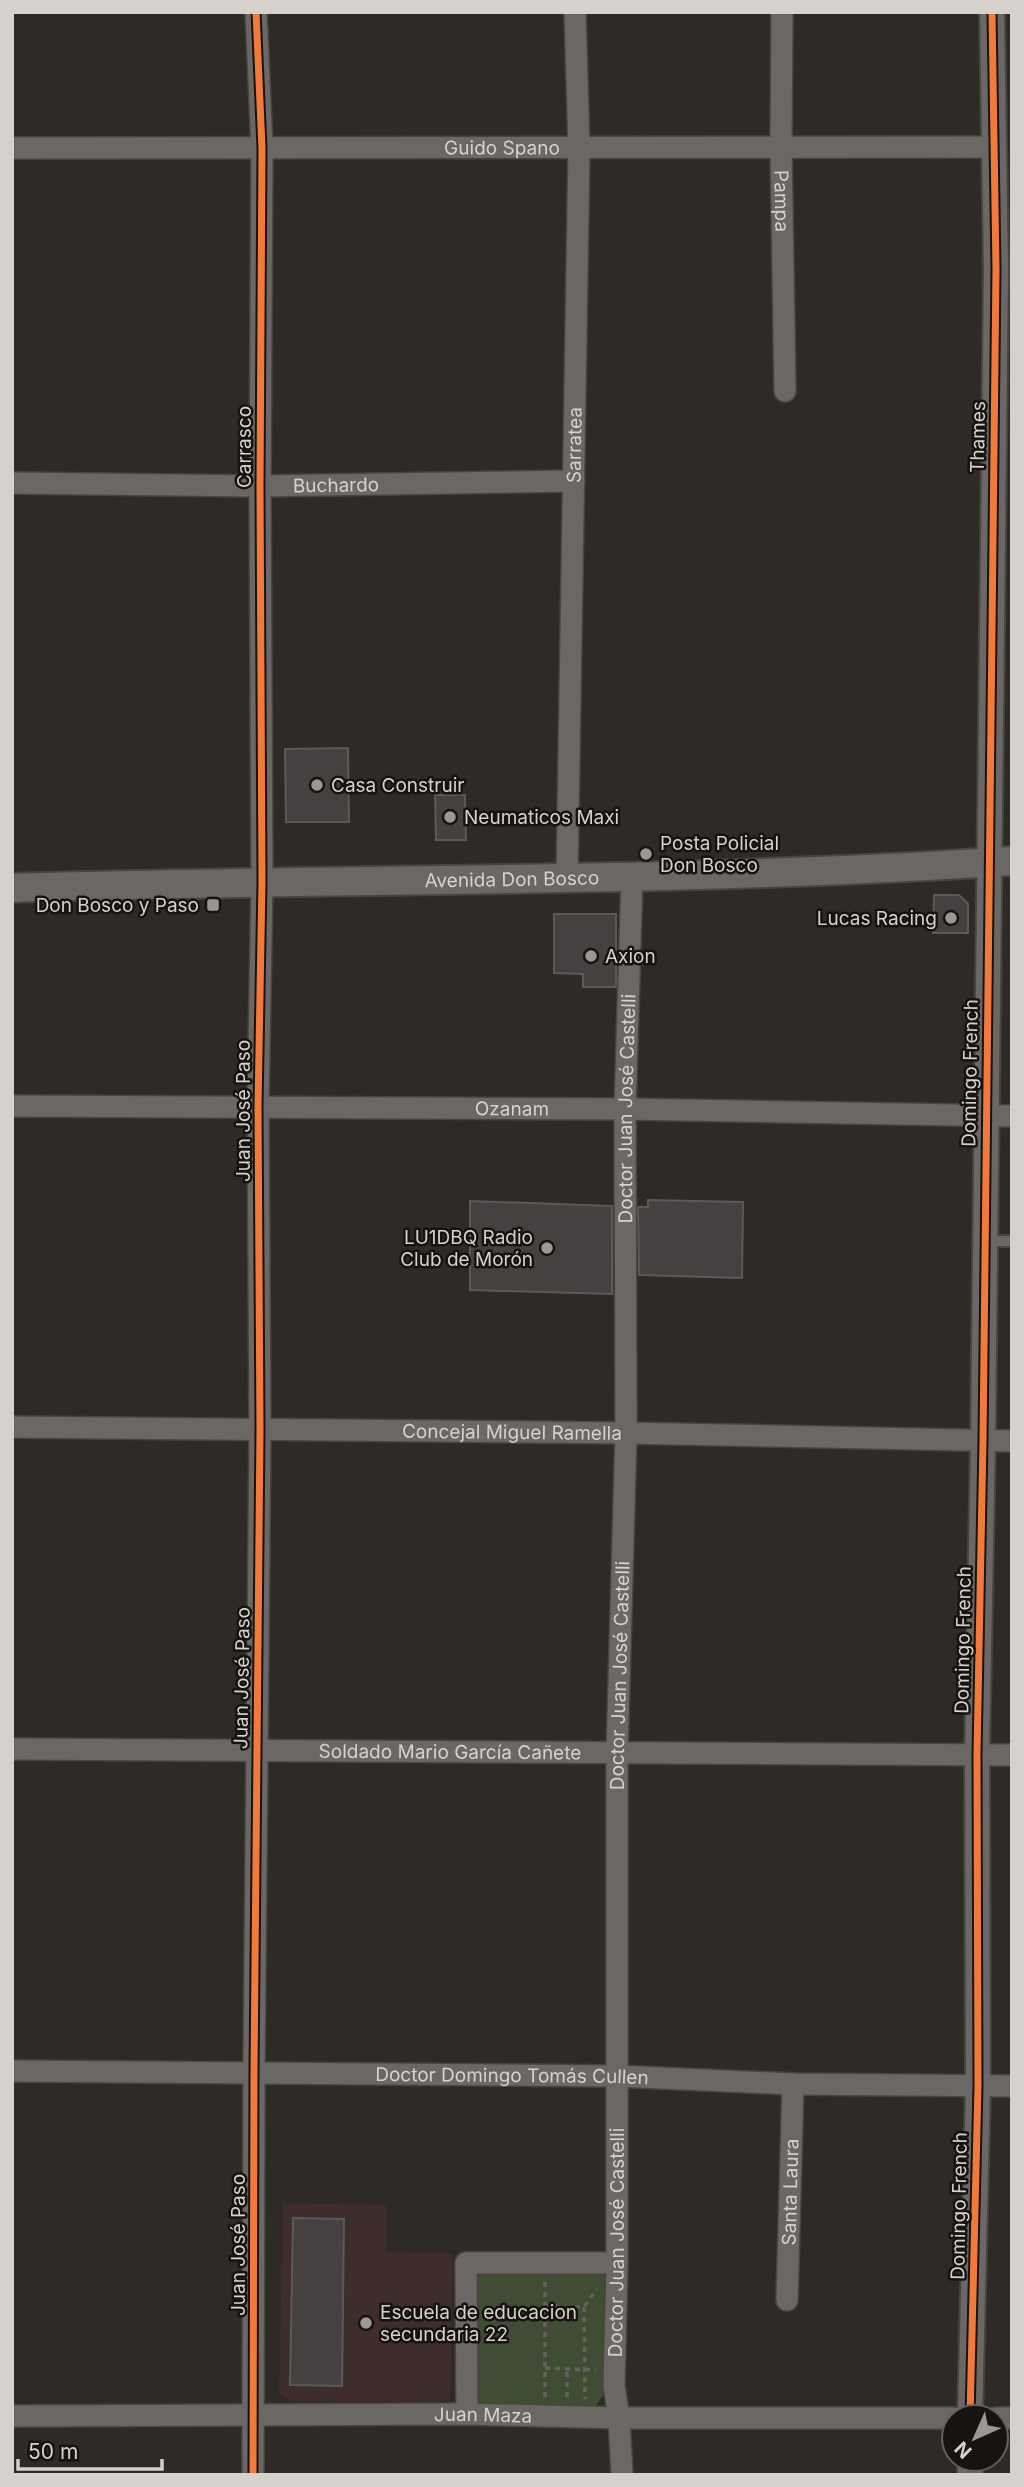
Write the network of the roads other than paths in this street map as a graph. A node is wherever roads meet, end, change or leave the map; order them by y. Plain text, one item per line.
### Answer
1 (256, 12) edge
2 (575, 12) edge
3 (782, 12) edge
4 (992, 12) edge
5 (781, 147) junction
6 (992, 147) junction
7 (12, 148) edge
8 (262, 148) junction
9 (579, 148) junction
10 (1004, 269) edge
11 (785, 391) dead end
12 (574, 481) junction
13 (12, 484) edge
14 (260, 486) junction
15 (1000, 862) edge
16 (632, 878) junction
17 (567, 879) junction
18 (262, 882) junction
19 (12, 888) edge
20 (12, 1106) edge
21 (258, 1106) junction
22 (625, 1109) junction
23 (985, 1116) junction
24 (1012, 1116) edge
25 (984, 1241) junction
26 (1012, 1241) edge
27 (12, 1427) edge
28 (260, 1430) junction
29 (626, 1433) junction
30 (983, 1441) junction
31 (1012, 1441) edge
32 (12, 1749) edge
33 (257, 1749) junction
34 (617, 1753) junction
35 (976, 1754) junction
36 (1012, 1755) edge
37 (12, 2071) edge
38 (254, 2072) junction
39 (616, 2076) junction
40 (793, 2084) junction
41 (1012, 2086) edge
42 (978, 2087) junction
43 (617, 2263) junction
44 (787, 2300) dead end
45 (970, 2403) edge
46 (467, 2414) junction
47 (12, 2416) edge
48 (253, 2416) junction
49 (619, 2418) junction
50 (940, 2418) edge
51 (253, 2475) edge
52 (622, 2475) edge

1 - 8 street, Carrasco
2 - 9 street, Sarratea
3 - 5 street, Pampa
4 - 6 street, Thames
5 - 6 street, Guido Spano
5 - 9 street, Guido Spano
5 - 11 street, Pampa
6 - 10 street, Thames
7 - 8 street, Guido Spano
8 - 9 street, Guido Spano
8 - 14 street, Carrasco
9 - 12 street, Sarratea
10 - 15 street, Thames
12 - 14 street, Buchardo
12 - 17 street, Sarratea
13 - 14 street, Buchardo
14 - 18 street, Carrasco
15 - 16 main road, Avenida Don Bosco
15 - 23 street, Domingo French
16 - 17 main road, Avenida Don Bosco
16 - 22 street, Doctor Juan José Castelli
17 - 18 main road, Avenida Don Bosco
18 - 19 main road, Avenida Don Bosco
18 - 21 street, Juan José Paso
20 - 21 street, Ozanam
21 - 22 street, Ozanam
21 - 28 street, Juan José Paso
22 - 23 street, Ozanam
22 - 29 street, Doctor Juan José Castelli
23 - 24 street, Ozanam
23 - 25 street, Domingo French
25 - 26 lane
25 - 30 street, Domingo French
27 - 28 street, Concejal Miguel Ramella
28 - 29 street, Concejal Miguel Ramella
28 - 33 street, Juan José Paso
29 - 30 street, Concejal Miguel Ramella
29 - 34 street, Doctor Juan José Castelli
30 - 31 street, Concejal Miguel Ramella
30 - 35 street, Domingo French
32 - 33 street, Soldado Mario García Cañete
33 - 34 street, Soldado Mario García Cañete
33 - 38 street, Juan José Paso
34 - 35 street, Soldado Mario García Cañete
34 - 39 street, Doctor Juan José Castelli
35 - 36 street, Soldado Mario García Cañete
35 - 42 street, Domingo French
37 - 38 street, Doctor Domingo Tomás Cullen
38 - 39 street, Doctor Domingo Tomás Cullen
38 - 48 street, Juan José Paso
39 - 40 street, Doctor Domingo Tomás Cullen
39 - 43 street, Doctor Juan José Castelli
40 - 42 street, Doctor Domingo Tomás Cullen
40 - 44 street, Santa Laura
41 - 42 street, Doctor Domingo Tomás Cullen
42 - 45 street, Domingo French
43 - 46 street
43 - 49 street, Doctor Juan José Castelli
46 - 48 street, Juan Maza
46 - 49 street, Juan Maza
47 - 48 street, Juan Maza
48 - 51 street, Juan José Paso
49 - 50 street, Juan Maza
49 - 52 street, Doctor Juan José Castelli

